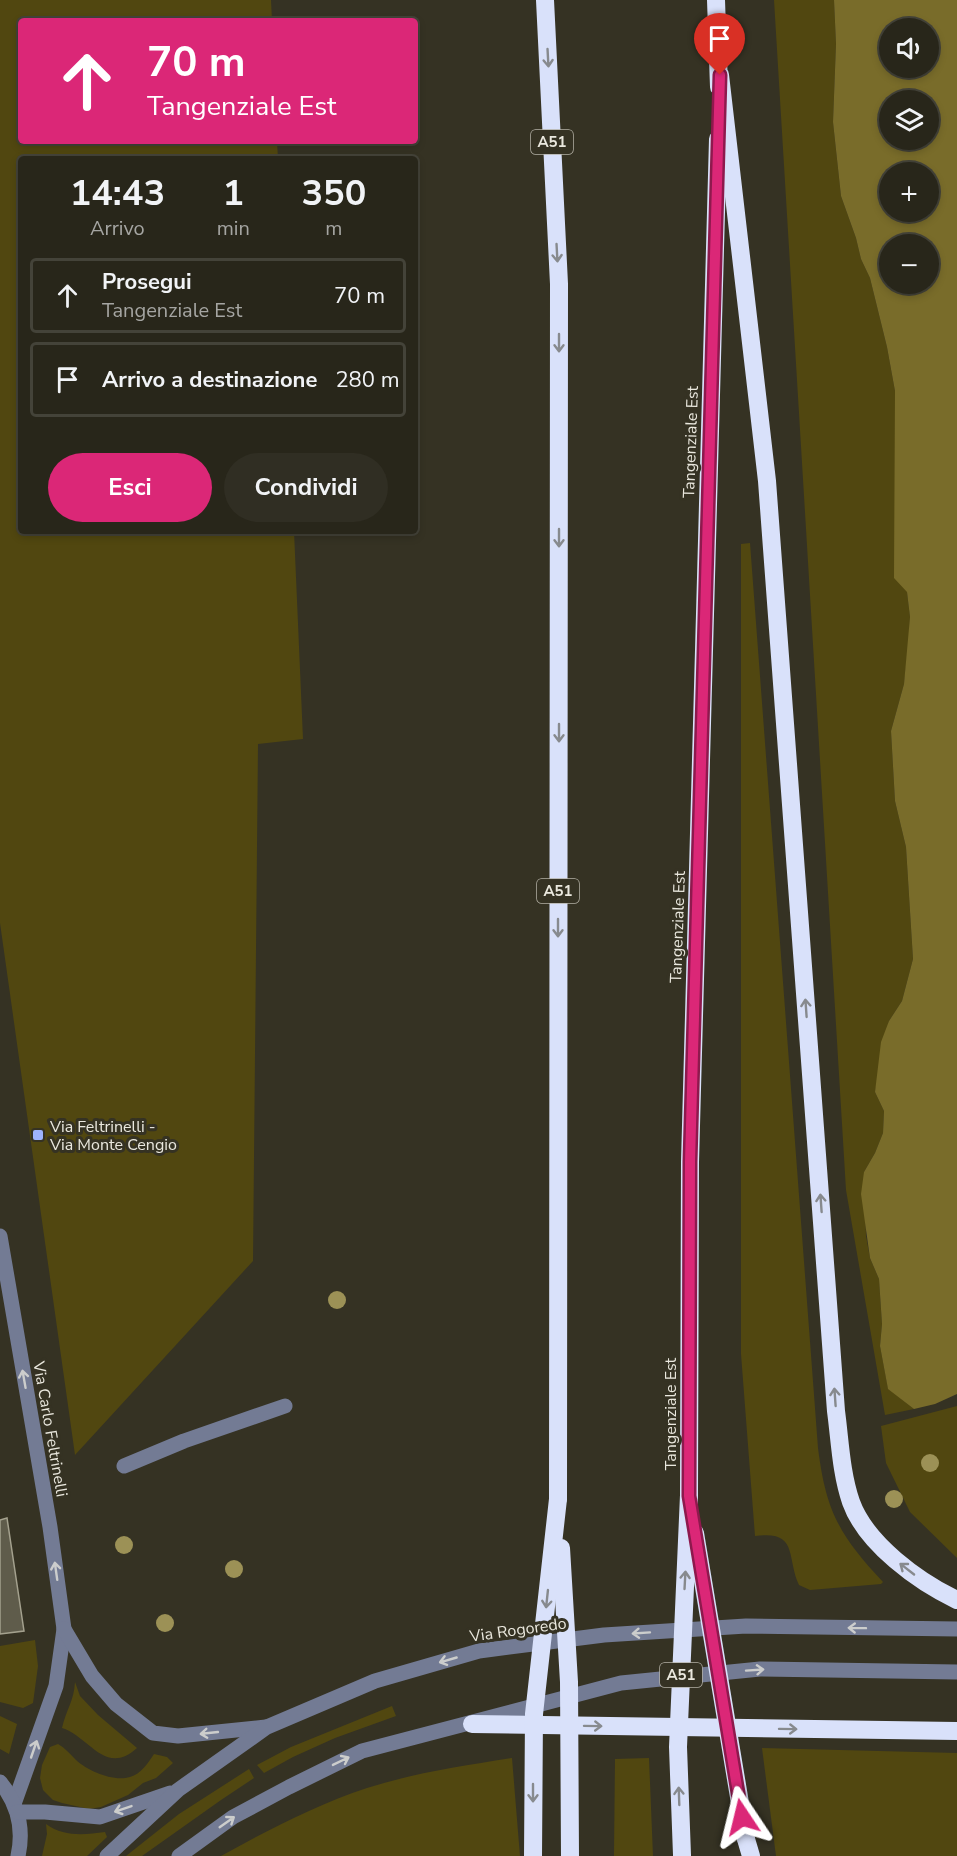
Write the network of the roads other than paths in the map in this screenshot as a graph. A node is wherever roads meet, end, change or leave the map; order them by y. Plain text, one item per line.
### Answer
1 (545, 0) edge
2 (716, 0) edge
3 (720, 75) junction
4 (0, 1236) edge
5 (2, 1262) edge
6 (285, 1406) dead end
7 (124, 1466) dead end
8 (689, 1496) junction
9 (558, 1499) junction
10 (957, 1600) edge
11 (64, 1629) junction
12 (957, 1629) edge
13 (957, 1672) edge
14 (472, 1724) junction
15 (267, 1727) junction
16 (957, 1731) edge
17 (0, 1782) edge
18 (178, 1790) junction
19 (16, 1808) junction
20 (749, 1847) edge
21 (682, 1855) edge
22 (18, 1856) edge
23 (107, 1856) edge
24 (179, 1856) edge
25 (533, 1856) edge
26 (570, 1856) edge

1 -> 9 highway, A51
2 - 3 highway, Tangenziale Est / A51
3 - 8 highway, Tangenziale Est / A51
10 -> 3 highway
4 - 5 street, Via Carlo Feltrinelli
11 -> 5 street, Via Carlo Feltrinelli
6 - 7 street
8 - 20 highway, bridge
21 -> 8 highway, Tangenziale Est / A51, bridge
9 -> 25 highway, bridge
9 - 26 highway, A51, bridge
15 -> 11 street, Via Carlo Feltrinelli
19 -> 11 street, Via Carlo Feltrinelli
12 -> 15 street, Via Rogoredo
14 -> 13 street
14 -> 16 highway
24 -> 14 street
15 - 18 street, Via Rogoredo
17 - 19 street
18 -> 19 street
18 - 23 street, Via Rogoredo
19 - 22 street

